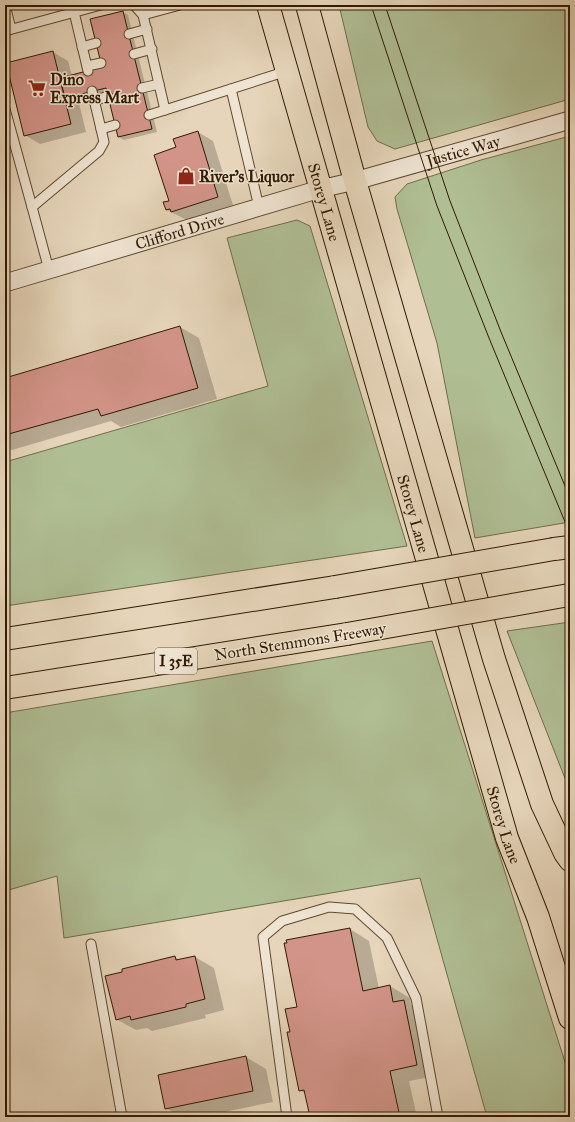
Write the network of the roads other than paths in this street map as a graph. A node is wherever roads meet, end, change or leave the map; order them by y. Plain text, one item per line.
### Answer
1 (5, 5) edge
2 (101, 5) edge
3 (134, 5) edge
4 (180, 5) edge
5 (268, 5) edge
6 (307, 5) edge
7 (74, 12) junction
8 (143, 15) junction
9 (147, 29) junction
10 (8, 30) edge
11 (129, 34) dead end
12 (96, 43) dead end
13 (82, 47) junction
14 (152, 49) junction
15 (134, 54) dead end
16 (101, 63) dead end
17 (287, 71) junction
18 (159, 84) junction
19 (142, 88) dead end
20 (231, 90) junction
21 (92, 91) dead end
22 (108, 96) dead end
23 (94, 101) junction
24 (5, 109) edge
25 (165, 110) junction
26 (149, 115) dead end
27 (570, 120) edge
28 (115, 125) dead end
29 (101, 129) junction
30 (355, 181) junction
31 (320, 189) junction
32 (32, 207) junction
33 (259, 207) junction
34 (49, 270) junction
35 (5, 283) edge
36 (562, 548) edge
37 (569, 595) edge
38 (5, 639) edge
39 (5, 688) edge
40 (568, 856) edge
41 (538, 917) junction
42 (90, 944) dead end
43 (570, 982) edge
44 (570, 1018) edge
45 (122, 1117) edge
46 (287, 1117) edge
47 (438, 1117) edge

1 - 10 lane
2 - 7 lane
3 - 8 lane
4 - 8 lane
5 - 17 highway, Storey Lane
6 - 30 highway
7 - 10 lane
7 - 13 lane
8 - 9 lane
9 - 11 lane
9 - 14 lane
12 - 13 lane
13 - 16 lane
14 - 15 lane
14 - 18 lane
17 - 20 lane
17 - 31 highway, Storey Lane
18 - 19 lane
18 - 25 lane
20 - 25 lane
20 - 33 lane
21 - 23 lane
22 - 23 lane
23 - 29 lane
24 - 32 lane
25 - 26 lane
27 - 30 street, Justice Way
28 - 29 lane
29 - 32 lane
30 - 31 street, Clifford Drive
30 - 40 highway
31 - 33 street, Clifford Drive
31 - 41 highway, Storey Lane
32 - 34 lane
33 - 34 street, Clifford Drive
34 - 35 street, Clifford Drive
36 - 38 highway, bridge
37 - 39 highway, North Stemmons Freeway / I 35E, bridge
41 - 43 highway
41 - 44 highway, Storey Lane
42 - 45 lane
46 - 47 lane

